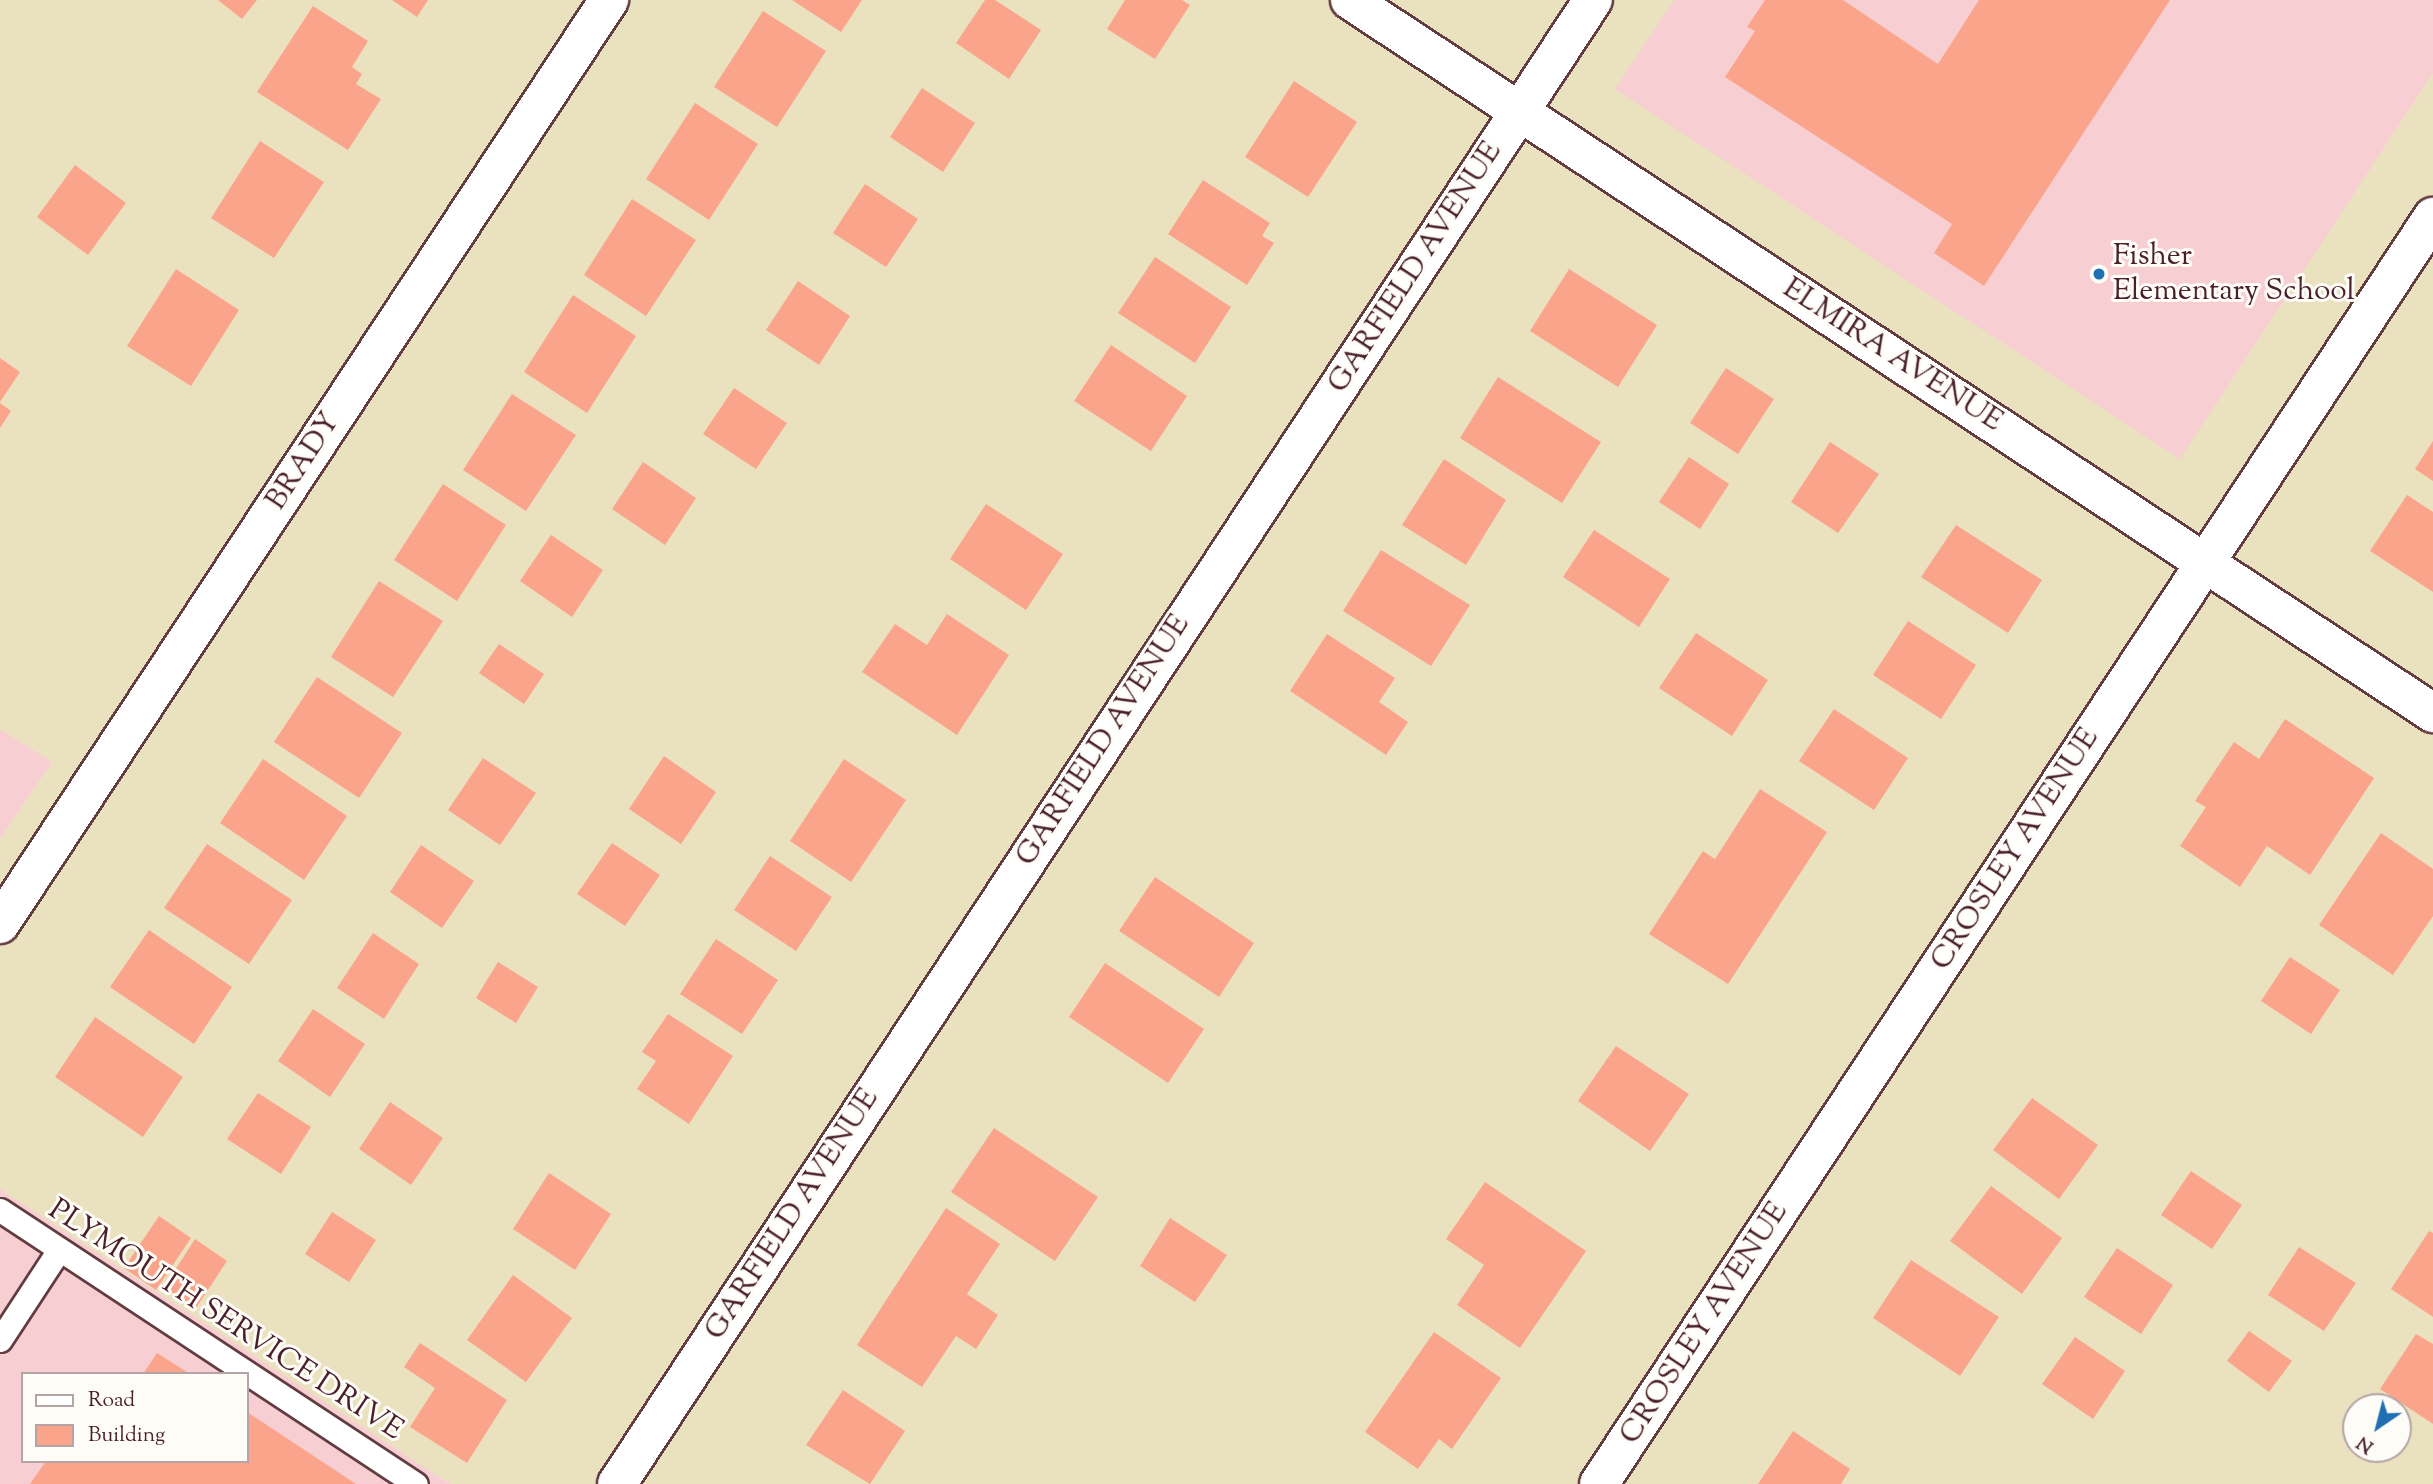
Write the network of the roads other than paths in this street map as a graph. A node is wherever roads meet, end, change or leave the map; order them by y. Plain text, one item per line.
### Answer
1 (609, 0) edge
2 (1350, 0) edge
3 (1593, 0) edge
4 (1519, 112) junction
5 (2433, 217) edge
6 (2207, 562) junction
7 (2433, 713) edge
8 (0, 924) edge
9 (0, 1210) edge
10 (59, 1250) junction
11 (0, 1340) edge
12 (245, 1372) edge
13 (248, 1374) edge
14 (416, 1484) edge
15 (617, 1484) edge
16 (1599, 1484) edge

1 - 8 street, BRADY
2 - 4 street, ELMIRA AVENUE
3 - 4 street, GARFIELD AVENUE
4 - 6 street, ELMIRA AVENUE
4 - 15 street, GARFIELD AVENUE
5 - 6 street, CROSLEY AVENUE
6 - 7 street, ELMIRA AVENUE
6 - 16 street, CROSLEY AVENUE
9 - 10 lane, PLYMOUTH SERVICE DRIVE
10 - 11 lane
10 - 12 lane, PLYMOUTH SERVICE DRIVE
13 - 14 lane, PLYMOUTH SERVICE DRIVE

